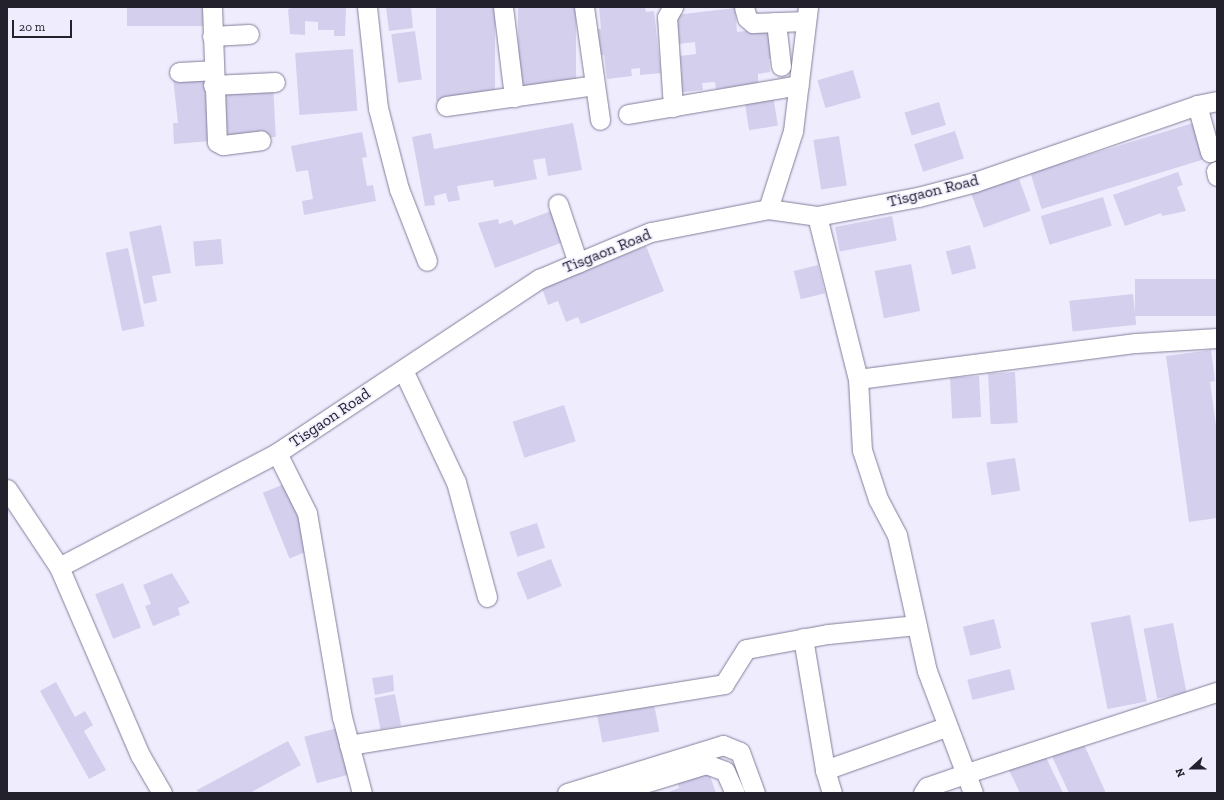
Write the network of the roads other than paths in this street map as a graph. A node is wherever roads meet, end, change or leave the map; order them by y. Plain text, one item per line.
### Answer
1 (212, 7) edge
2 (367, 7) edge
3 (502, 7) edge
4 (584, 7) edge
5 (673, 7) edge
6 (744, 7) edge
7 (807, 14) edge
8 (776, 22) junction
9 (250, 34) dead end
10 (212, 36) junction
11 (781, 66) dead end
12 (179, 72) dead end
13 (213, 78) junction
14 (275, 82) dead end
15 (798, 85) junction
16 (595, 86) junction
17 (514, 97) junction
18 (1217, 102) edge
19 (1197, 105) junction
20 (446, 106) dead end
21 (672, 106) junction
22 (628, 114) dead end
23 (600, 120) dead end
24 (261, 140) dead end
25 (1210, 152) dead end
26 (558, 204) dead end
27 (768, 209) junction
28 (817, 216) junction
29 (427, 261) dead end
30 (578, 262) junction
31 (1217, 338) edge
32 (403, 370) junction
33 (858, 380) junction
34 (277, 453) junction
35 (7, 489) edge
36 (59, 567) junction
37 (487, 596) dead end
38 (917, 625) junction
39 (803, 638) junction
40 (1217, 692) edge
41 (946, 727) junction
42 (349, 744) junction
43 (825, 770) junction
44 (964, 774) junction
45 (162, 793) edge
46 (362, 793) edge
47 (567, 793) edge
48 (612, 793) edge
49 (735, 793) edge
50 (755, 793) edge
51 (832, 793) edge
52 (923, 793) edge
53 (973, 793) edge

1 - 10 street
2 - 29 street
3 - 17 street
4 - 16 street
5 - 21 street
6 - 8 street
7 - 8 street
7 - 15 street
8 - 11 street
9 - 10 street
10 - 13 street
12 - 13 street
13 - 14 street
13 - 24 street
15 - 21 street
15 - 27 street
16 - 17 street
16 - 23 street
17 - 20 street
18 - 19 street, Tisgaon Road
19 - 25 street
19 - 28 street, Tisgaon Road
21 - 22 street
26 - 30 street
27 - 28 street, Tisgaon Road
27 - 30 street, Tisgaon Road
28 - 33 street
30 - 32 street, Tisgaon Road
31 - 33 street
32 - 34 street, Tisgaon Road
32 - 37 street
33 - 38 street
34 - 36 street, Tisgaon Road
34 - 42 street
35 - 36 street
36 - 45 street
38 - 39 street
38 - 41 street
39 - 42 street
39 - 43 street
40 - 44 street
41 - 43 street
41 - 44 street
42 - 46 street
43 - 51 street
44 - 52 street
44 - 53 street
47 - 50 street
48 - 49 street

